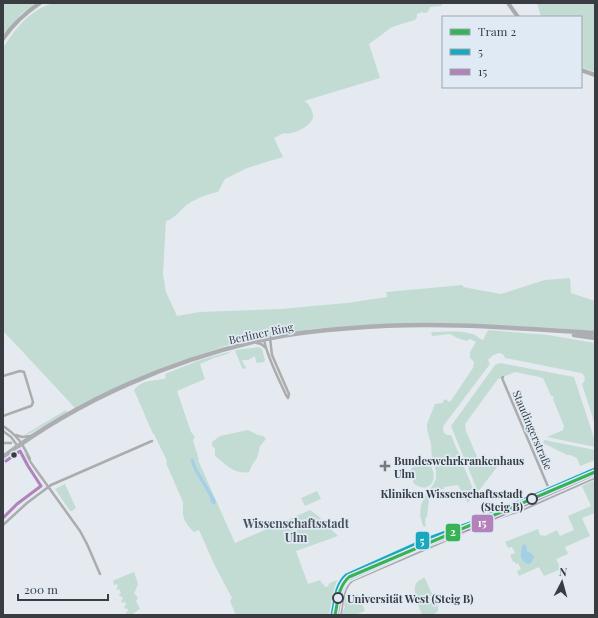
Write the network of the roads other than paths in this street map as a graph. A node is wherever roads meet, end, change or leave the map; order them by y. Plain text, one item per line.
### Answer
1 (40, 3) edge
2 (508, 3) edge
3 (517, 16) edge
4 (3, 39) edge
5 (582, 70) edge
6 (595, 75) edge
7 (549, 331) junction
8 (595, 333) edge
9 (270, 338) junction
10 (595, 338) edge
11 (264, 340) junction
12 (254, 342) junction
13 (266, 348) junction
14 (3, 376) edge
15 (503, 377) dead end
16 (3, 416) edge
17 (3, 426) edge
18 (3, 431) edge
19 (35, 434) junction
20 (15, 435) junction
21 (152, 441) dead end
22 (3, 443) edge
23 (11, 443) dead end
24 (20, 445) junction
25 (25, 455) junction
26 (3, 457) edge
27 (32, 463) junction
28 (595, 469) edge
29 (595, 477) edge
30 (48, 486) junction
31 (549, 489) junction
32 (552, 496) junction
33 (3, 525) edge
34 (100, 574) dead end
35 (332, 615) edge
36 (340, 615) edge

1 - 4 street
2 - 3 street
5 - 6 street
7 - 8 main road, Berliner Ring
7 - 9 main road, Berliner Ring
7 - 10 main road, Berliner Ring
9 - 11 main road, Berliner Ring
9 - 13 street
11 - 12 main road, Berliner Ring
11 - 13 street
12 - 13 street
12 - 19 main road, Berliner Ring
14 - 16 street
15 - 31 street, Staudingerstraße
17 - 20 street
18 - 24 street
19 - 20 street
19 - 24 main road, Berliner Ring
20 - 24 street
21 - 30 street
22 - 23 street
24 - 25 street
24 - 26 main road, Berliner Ring
24 - 27 street
25 - 26 street
25 - 27 street
27 - 30 street
28 - 31 street
29 - 32 street
30 - 33 street
30 - 34 street
31 - 32 street
31 - 35 street
32 - 36 street

